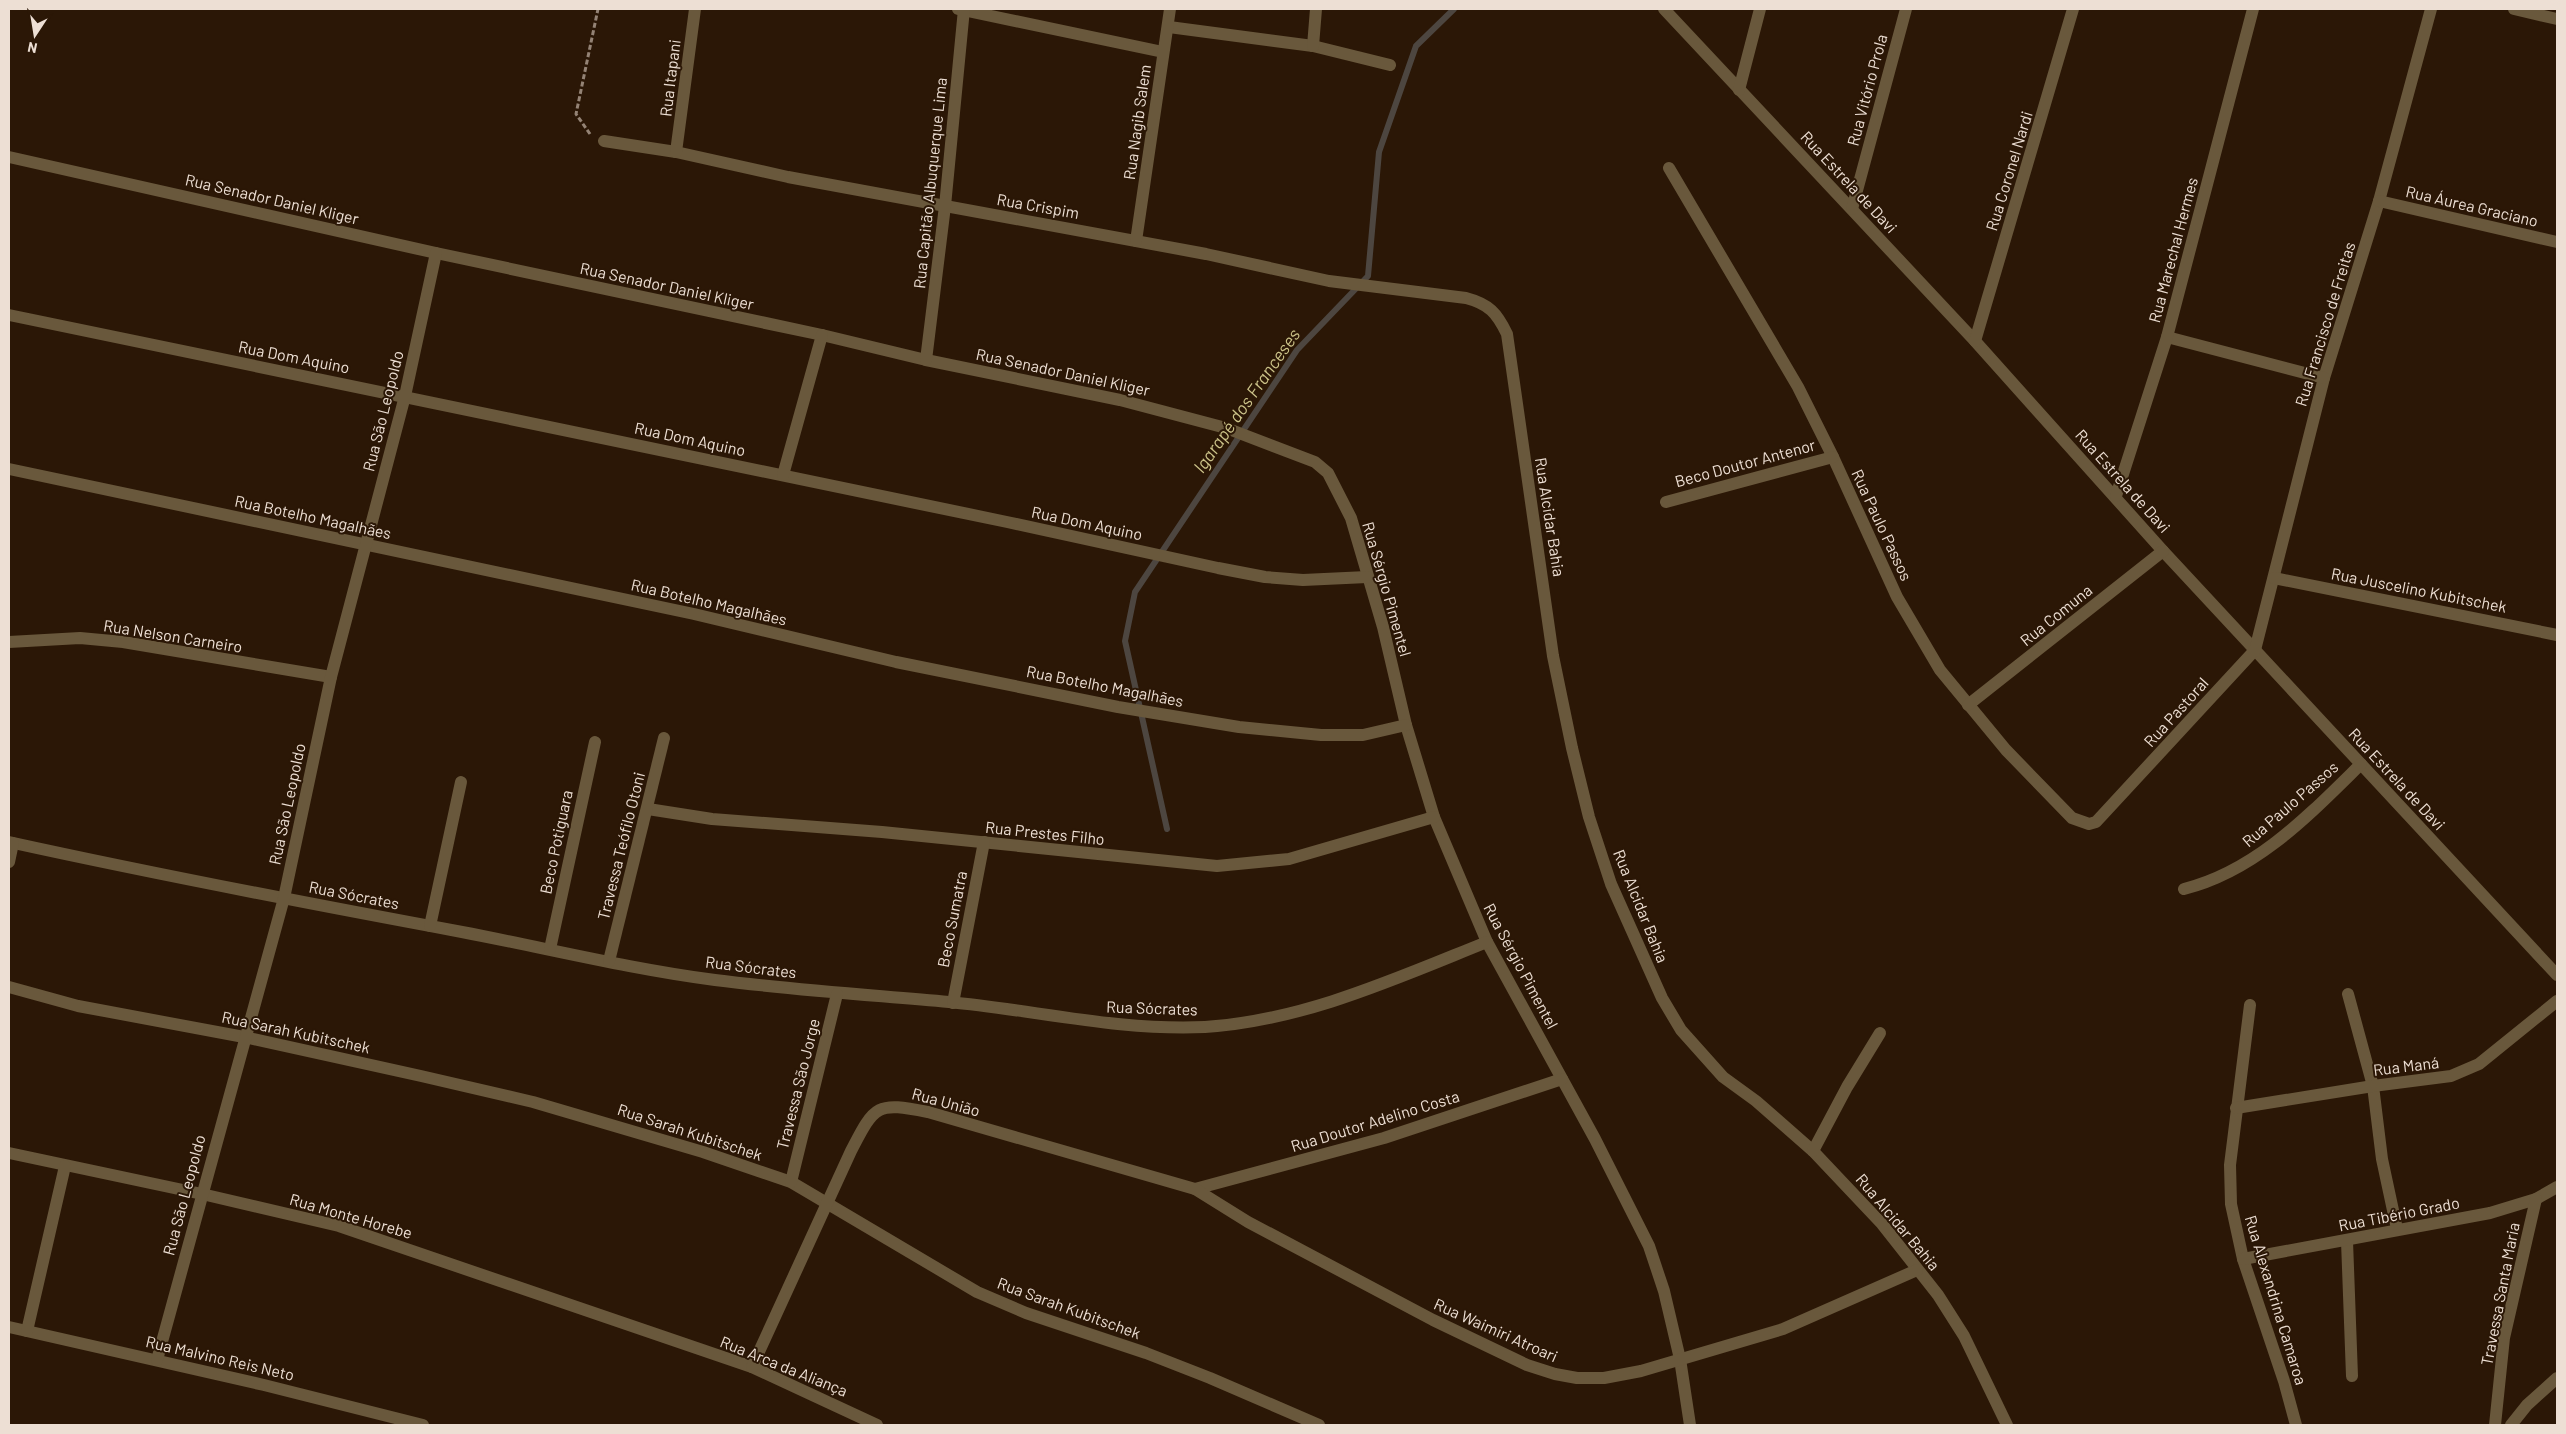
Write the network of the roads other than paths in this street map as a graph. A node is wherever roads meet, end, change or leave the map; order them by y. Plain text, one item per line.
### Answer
1 (695, 9) edge
2 (962, 9) edge
3 (1170, 9) edge
4 (1316, 9) edge
5 (1664, 9) edge
6 (1760, 9) edge
7 (1906, 9) edge
8 (2073, 9) edge
9 (2253, 9) edge
10 (2431, 9) edge
11 (2514, 9) edge
12 (2557, 19) edge
13 (1168, 27) junction
14 (1313, 46) junction
15 (1163, 52) junction
16 (1390, 65) dead end
17 (1739, 90) junction
18 (604, 141) road end
19 (676, 152) junction
20 (9, 158) edge
21 (1669, 168) dead end
22 (2379, 201) junction
23 (945, 206) junction
24 (1852, 209) junction
25 (1136, 241) junction
26 (2557, 242) edge
27 (436, 253) junction
28 (1466, 298) joint
29 (9, 314) edge
30 (822, 335) junction
31 (2167, 337) junction
32 (1975, 341) junction
33 (926, 360) junction
34 (2324, 378) junction
35 (404, 396) junction
36 (1833, 457) junction
37 (1314, 462) joint
38 (9, 469) edge
39 (783, 475) junction
40 (2116, 496) junction
41 (1666, 502) dead end
42 (367, 546) junction
43 (2163, 551) junction
44 (1367, 577) junction
45 (2274, 578) junction
46 (2557, 635) edge
47 (9, 642) edge
48 (2255, 650) junction
49 (331, 677) junction
50 (1968, 705) junction
51 (1406, 725) junction
52 (664, 738) dead end
53 (595, 742) dead end
54 (2361, 764) junction
55 (461, 782) dead end
56 (2121, 797) joint
57 (648, 809) junction
58 (1434, 817) junction
59 (984, 842) junction
60 (11, 843) edge
61 (9, 862) edge
62 (2184, 889) dead end
63 (284, 898) junction
64 (430, 926) junction
65 (1487, 942) junction
66 (550, 949) junction
67 (609, 961) junction
68 (2557, 975) edge
69 (9, 988) edge
70 (836, 994) junction
71 (2348, 994) dead end
72 (2557, 1001) edge
73 (953, 1002) junction
74 (2250, 1006) dead end
75 (1880, 1033) dead end
76 (244, 1037) junction
77 (1562, 1079) junction
78 (2373, 1086) junction
79 (2236, 1108) junction
80 (1813, 1151) junction
81 (9, 1153) edge
82 (66, 1166) junction
83 (791, 1182) junction
84 (2557, 1187) edge
85 (1195, 1189) junction
86 (202, 1194) junction
87 (2536, 1199) junction
88 (827, 1202) junction
89 (2398, 1230) junction
90 (2346, 1241) junction
91 (2243, 1259) junction
92 (1917, 1270) junction
93 (9, 1327) edge
94 (27, 1331) junction
95 (676, 1342) joint
96 (1680, 1359) junction
97 (157, 1360) junction
98 (752, 1367) junction
99 (2352, 1376) dead end
100 (2557, 1378) edge
101 (423, 1425) edge
102 (877, 1425) edge
103 (1319, 1425) edge
104 (1690, 1425) edge
105 (2008, 1425) edge
106 (2296, 1425) edge
107 (2495, 1425) edge
108 (2511, 1425) edge

1 - 19 street, Rua Itapani
2 - 15 street
2 - 23 street, Rua Capitão Albuquerque Lima
3 - 13 street, Rua Nagib Salem
4 - 14 street
5 - 17 street, Rua Estrela de Davi
6 - 17 street
7 - 24 street, Rua Vitório Prola
8 - 32 street, Rua Coronel Nardi
9 - 31 street, Rua Marechal Hermes
10 - 22 street, Rua Francisco de Freitas
11 - 12 street
13 - 14 street
13 - 15 street, Rua Nagib Salem
14 - 16 street
15 - 25 street, Rua Nagib Salem
17 - 24 street, Rua Estrela de Davi
18 - 19 street, Rua Crispim
19 - 23 street, Rua Crispim
20 - 27 street, Rua Senador Daniel Kliger
21 - 36 street, Rua Paulo Passos
22 - 26 street, Rua Áurea Graciano
22 - 34 street, Rua Francisco de Freitas
23 - 25 street, Rua Crispim
23 - 33 street, Rua Capitão Albuquerque Lima
24 - 32 street, Rua Estrela de Davi
25 - 28 street, Rua Crispim
27 - 30 street, Rua Senador Daniel Kliger
27 - 35 street, Rua São Leopoldo
28 - 80 street, Rua Alcidar Bahia
29 - 35 street, Rua Dom Aquino
30 - 33 street, Rua Senador Daniel Kliger
30 - 39 street
31 - 34 street
31 - 40 street, Rua Marechal Hermes
32 - 40 street, Rua Estrela de Davi
33 - 37 street, Rua Senador Daniel Kliger
34 - 45 street, Rua Francisco de Freitas
35 - 39 street, Rua Dom Aquino
35 - 42 street, Rua São Leopoldo
36 - 41 street, Beco Doutor Antenor
36 - 50 street, Rua Paulo Passos
37 - 44 street, Rua Sérgio Pimentel
38 - 42 street, Rua Botelho Magalhães
39 - 44 street, Rua Dom Aquino
40 - 43 street, Rua Estrela de Davi
42 - 49 street, Rua São Leopoldo
42 - 51 street, Rua Botelho Magalhães
43 - 48 street, Rua Estrela de Davi
43 - 50 street, Rua Comuna
44 - 51 street, Rua Sérgio Pimentel
45 - 46 street, Rua Juscelino Kubitschek
45 - 48 street, Rua Francisco de Freitas
47 - 49 street, Rua Nelson Carneiro
48 - 54 street, Rua Estrela de Davi
48 - 56 street, Rua Pastoral
49 - 63 street, Rua São Leopoldo
50 - 56 street, Rua Paulo Passos
51 - 58 street, Rua Sérgio Pimentel
52 - 57 street, Travessa Teófilo Otoni
53 - 66 street, Beco Potiguara
54 - 62 street, Rua Paulo Passos
54 - 68 street, Rua Estrela de Davi
55 - 64 street
57 - 59 street, Rua Prestes Filho
57 - 67 street, Travessa Teófilo Otoni
58 - 59 street, Rua Prestes Filho
58 - 65 street, Rua Sérgio Pimentel
59 - 73 street, Beco Sumatra
60 - 61 street
60 - 63 street, Rua Sócrates
63 - 64 street, Rua Sócrates
63 - 76 street, Rua São Leopoldo
64 - 66 street, Rua Sócrates
65 - 73 street, Rua Sócrates
65 - 77 street, Rua Sérgio Pimentel
66 - 67 street, Rua Sócrates
67 - 70 street, Rua Sócrates
69 - 76 street, Rua Sarah Kubitschek
70 - 73 street, Rua Sócrates
70 - 83 street, Travessa São Jorge
71 - 78 street
72 - 78 street, Rua Maná
74 - 79 street, Rua Alexandrina Camaroa
75 - 80 street
76 - 83 street, Rua Sarah Kubitschek
76 - 86 street, Rua São Leopoldo
77 - 85 street, Rua Doutor Adelino Costa
77 - 96 street, Rua Sérgio Pimentel
78 - 79 street, Rua Maná
78 - 89 street
79 - 91 street, Rua Alexandrina Camaroa
80 - 92 street, Rua Alcidar Bahia
81 - 82 street, Rua Monte Horebe
82 - 86 street, Rua Monte Horebe
82 - 94 street
83 - 88 street, Rua Sarah Kubitschek
84 - 87 street, Rua Tibério Grado
85 - 88 street, Rua União
85 - 96 street, Rua Waimiri Atroari
86 - 95 street, Rua Monte Horebe
86 - 97 street, Rua São Leopoldo
87 - 89 street, Rua Tibério Grado
87 - 107 street, Travessa Santa Maria
88 - 98 street, Rua União
88 - 103 street, Rua Sarah Kubitschek
89 - 90 street, Rua Tibério Grado
90 - 91 street, Rua Tibério Grado
90 - 99 street
91 - 106 street, Rua Alexandrina Camaroa
92 - 96 street, Rua Waimiri Atroari
92 - 105 street, Rua Alcidar Bahia
93 - 94 street, Rua Malvino Reis Neto
94 - 97 street, Rua Malvino Reis Neto
95 - 98 street, Rua Arca da Aliança
96 - 104 street, Rua Sérgio Pimentel
97 - 101 street, Rua Malvino Reis Neto
98 - 102 street, Rua Arca da Aliança
100 - 108 street

